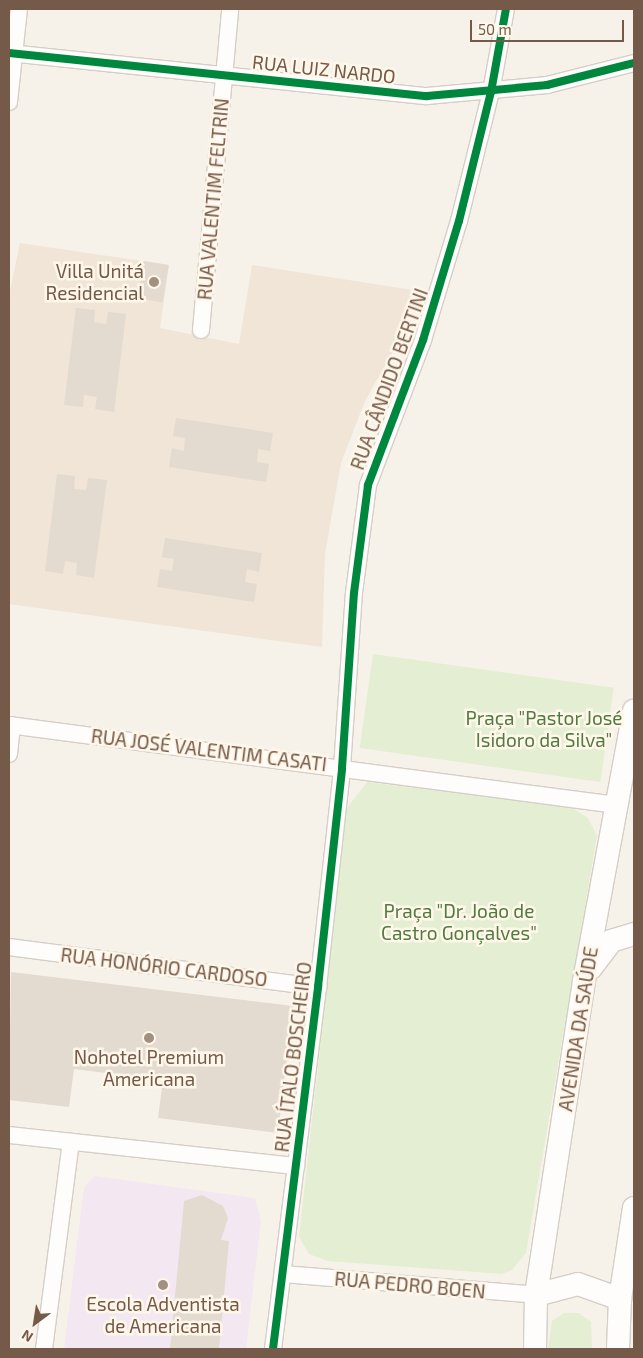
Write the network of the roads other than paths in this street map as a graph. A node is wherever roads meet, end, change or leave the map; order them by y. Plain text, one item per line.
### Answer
1 (19, 9) edge
2 (230, 9) edge
3 (506, 9) edge
4 (11, 53) edge
5 (634, 63) edge
6 (224, 76) junction
7 (491, 92) junction
8 (9, 102) edge
9 (201, 330) dead end
10 (634, 711) edge
11 (10, 725) edge
12 (9, 754) edge
13 (342, 768) junction
14 (617, 805) junction
15 (634, 934) edge
16 (9, 948) edge
17 (584, 981) junction
18 (318, 987) junction
19 (9, 1135) edge
20 (71, 1142) junction
21 (296, 1166) junction
22 (634, 1208) edge
23 (283, 1274) junction
24 (536, 1296) junction
25 (620, 1299) junction
26 (44, 1349) edge
27 (273, 1349) edge
28 (535, 1349) edge
29 (618, 1349) edge

1 - 4 street
2 - 6 street, RUA VALENTIM FELTRIN
3 - 7 street, RUA CÂNDIDO BERTINI
4 - 6 street, RUA LUIZ NARDO
4 - 8 street
5 - 7 street, RUA LUIZ NARDO
6 - 7 street, RUA LUIZ NARDO
6 - 9 street, RUA VALENTIM FELTRIN
7 - 13 street, RUA CÂNDIDO BERTINI
10 - 14 main road, AVENIDA DA SAÚDE
11 - 12 street
11 - 13 street, RUA JOSÉ VALENTIM CASATI
13 - 14 street, RUA JOSÉ VALENTIM CASATI
13 - 18 street, RUA ÍTALO BOSCHEIRO
14 - 17 main road, AVENIDA DA SAÚDE
15 - 17 main road
16 - 18 street, RUA HONÓRIO CARDOSO
17 - 24 main road, AVENIDA DA SAÚDE
18 - 21 street, RUA ÍTALO BOSCHEIRO
19 - 20 street
20 - 21 street
20 - 26 street
21 - 23 street, RUA ÍTALO BOSCHEIRO
22 - 25 main road
23 - 24 street, RUA PEDRO BOEN
23 - 27 street, RUA ÍTALO BOSCHEIRO
24 - 25 main road
24 - 28 main road, AVENIDA DA SAÚDE
25 - 29 main road

